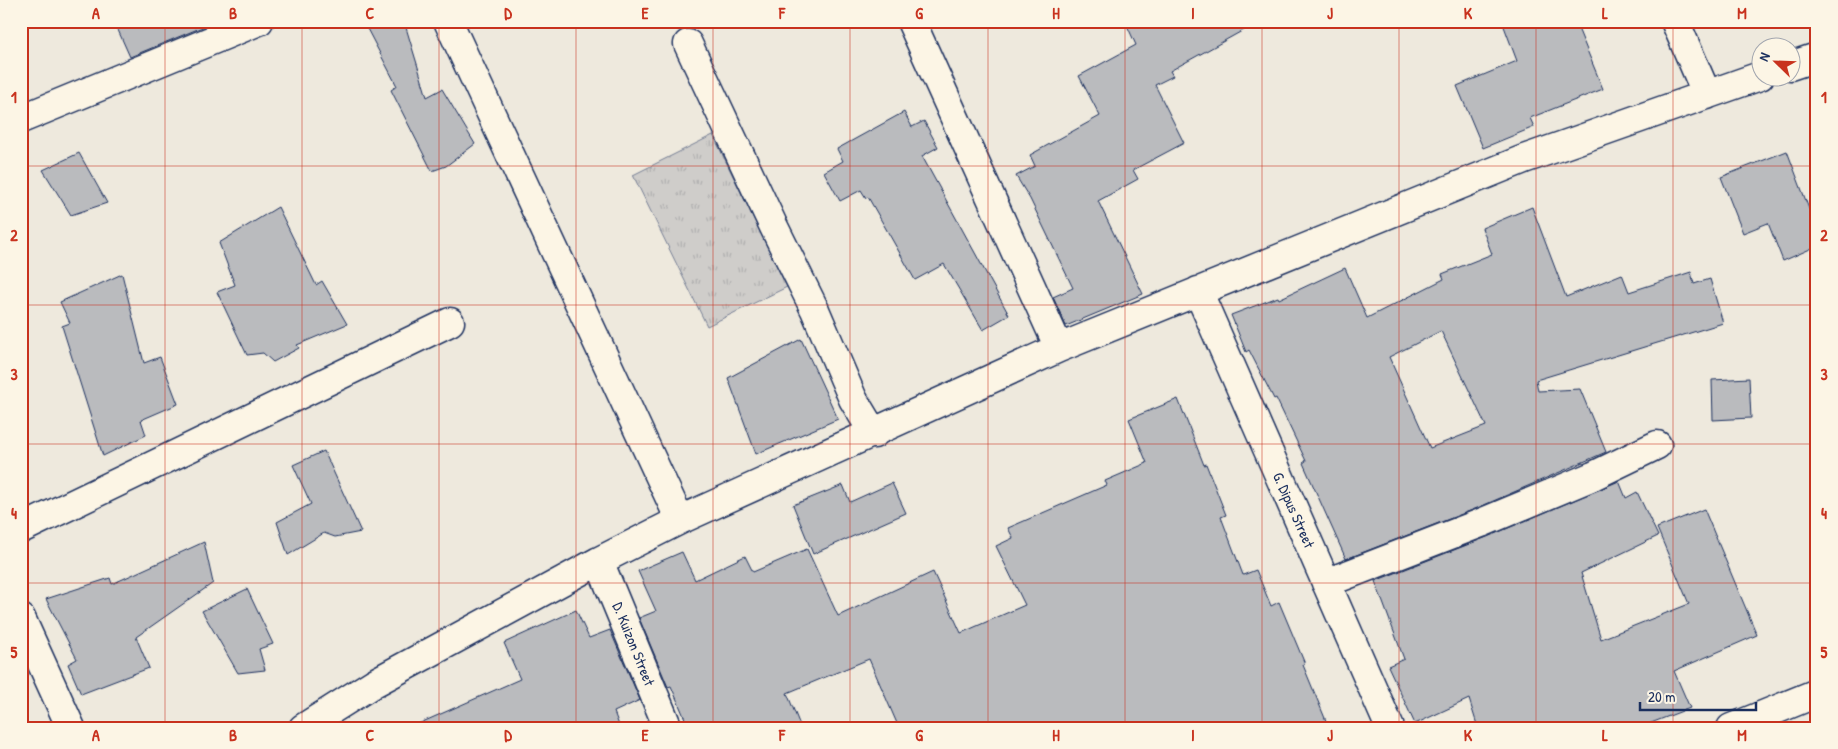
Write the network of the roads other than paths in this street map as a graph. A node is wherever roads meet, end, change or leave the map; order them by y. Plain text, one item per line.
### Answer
1 (259, 21) edge
2 (448, 21) edge
3 (911, 21) edge
4 (1676, 21) edge
5 (688, 44) dead end
6 (1817, 56) edge
7 (1800, 62) edge
8 (1750, 79) edge
9 (1707, 94) junction
10 (21, 119) edge
11 (1198, 292) junction
12 (450, 322) dead end
13 (1059, 348) junction
14 (874, 434) junction
15 (1657, 445) dead end
16 (680, 520) junction
17 (21, 529) edge
18 (599, 561) junction
19 (1326, 583) junction
20 (21, 618) edge
21 (1817, 693) edge
22 (71, 728) edge
23 (303, 728) edge
24 (668, 728) edge
25 (1390, 728) edge
26 (1731, 728) edge

1 - 10 street
2 - 16 street
3 - 13 street
4 - 9 street
5 - 14 street
6 - 7 street
8 - 9 street
9 - 11 street
11 - 13 street
11 - 19 street, G. Dipus Street
12 - 17 street
13 - 14 street
14 - 16 street
15 - 19 street
16 - 18 street
18 - 23 street
18 - 24 street, D. Kuizon Street
19 - 25 street, G. Dipus Street
20 - 22 street
21 - 26 street

